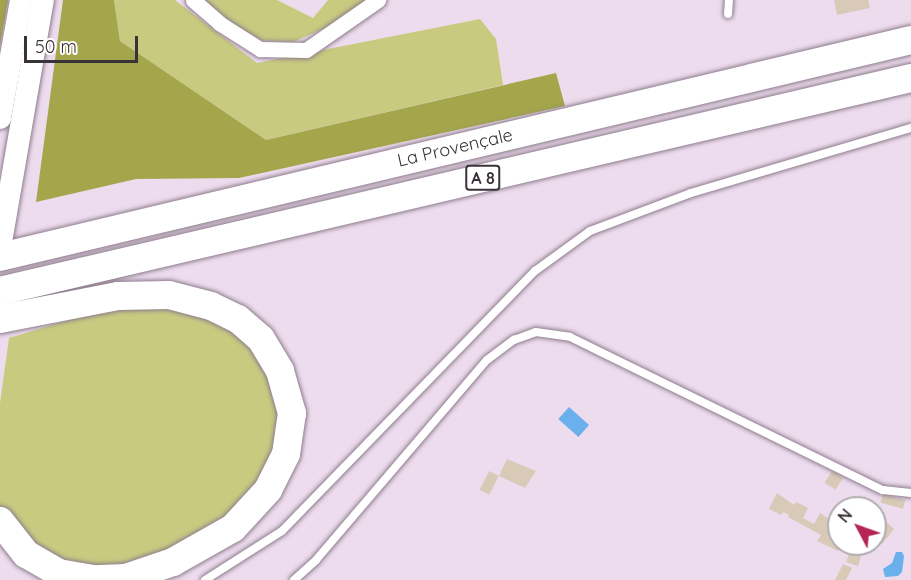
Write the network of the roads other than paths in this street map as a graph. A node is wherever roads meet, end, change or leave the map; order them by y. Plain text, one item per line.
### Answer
1 (21, 0) edge
2 (43, 0) edge
3 (192, 0) edge
4 (378, 0) edge
5 (729, 0) edge
6 (728, 14) dead end
7 (911, 40) edge
8 (911, 78) edge
9 (0, 118) edge
10 (911, 128) edge
11 (0, 248) edge
12 (0, 257) edge
13 (0, 291) edge
14 (0, 320) edge
15 (911, 493) edge
16 (0, 521) edge
17 (205, 580) edge
18 (294, 580) edge

1 - 9 main road
2 - 11 main road
3 - 4 street
5 - 6 lane
7 - 12 highway, La Provençale / A 8
8 - 13 highway, La Provençale / A 8
10 - 17 lane
14 - 16 highway
15 - 18 lane

